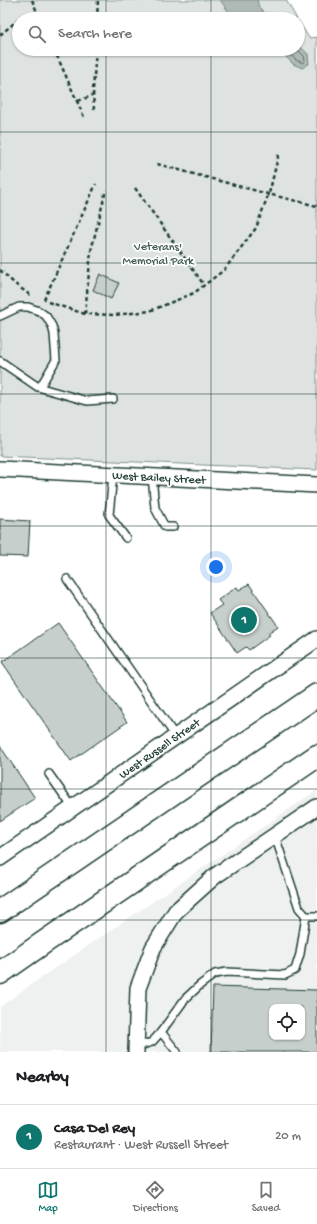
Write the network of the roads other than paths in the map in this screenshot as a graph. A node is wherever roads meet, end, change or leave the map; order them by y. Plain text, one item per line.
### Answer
1 (0, 316) edge
2 (0, 361) edge
3 (40, 387) junction
4 (113, 399) dead end
5 (0, 469) edge
6 (113, 475) junction
7 (152, 476) junction
8 (317, 485) edge
9 (173, 527) dead end
10 (126, 538) dead end
11 (67, 579) dead end
12 (317, 639) edge
13 (317, 695) edge
14 (176, 737) junction
15 (317, 756) edge
16 (49, 774) dead end
17 (317, 807) edge
18 (73, 808) junction
19 (274, 836) junction
20 (0, 858) edge
21 (0, 911) edge
22 (306, 916) junction
23 (317, 916) edge
24 (0, 974) edge
25 (161, 1032) junction
26 (136, 1050) edge
27 (177, 1052) edge

1 - 3 lane
2 - 3 lane
3 - 4 lane
5 - 6 street, West Bailey Street
6 - 7 street, West Bailey Street
6 - 10 lane
7 - 8 street, West Bailey Street
7 - 9 lane
11 - 14 lane
12 - 14 street, West Russell Street
13 - 21 highway
14 - 18 street, West Russell Street
15 - 24 highway
16 - 18 lane
17 - 19 street
18 - 20 street, West Russell Street
19 - 22 lane
19 - 26 street
22 - 23 lane
22 - 25 lane
25 - 26 lane
25 - 27 lane

